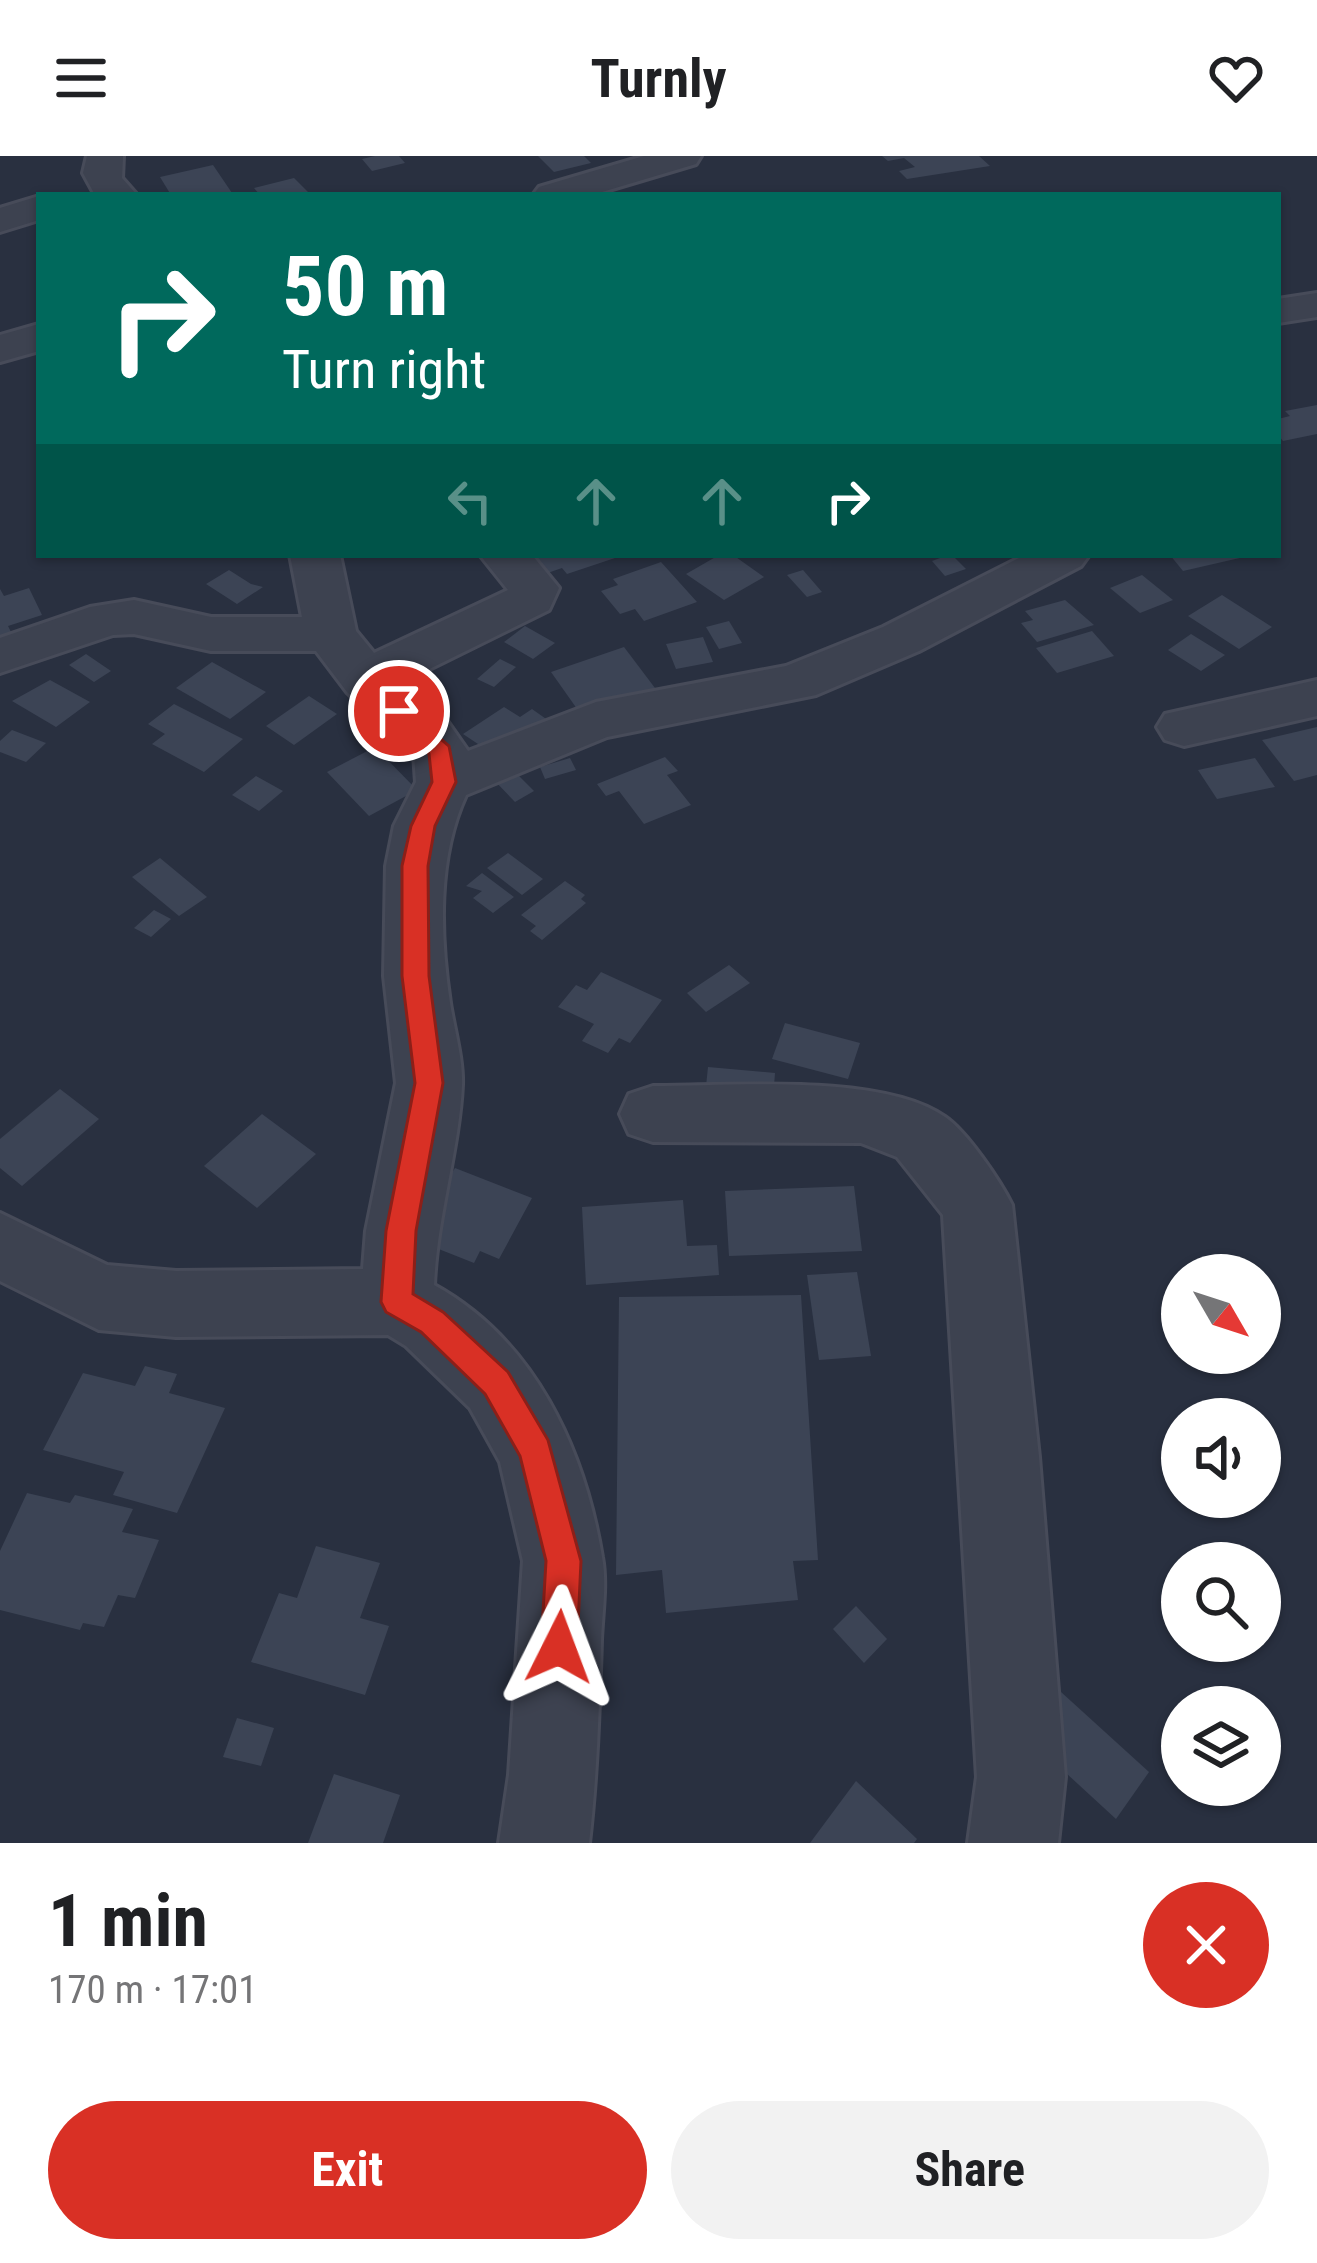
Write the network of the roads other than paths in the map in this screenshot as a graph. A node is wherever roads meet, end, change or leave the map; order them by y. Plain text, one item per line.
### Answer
1 (683, 156) edge
2 (562, 192) edge
3 (36, 209) edge
4 (0, 220) edge
5 (1317, 305) edge
6 (1281, 311) edge
7 (36, 338) edge
8 (0, 349) edge
9 (316, 558) edge
10 (508, 558) edge
11 (1058, 558) edge
12 (0, 656) edge
13 (348, 657) junction
14 (1317, 698) edge
15 (1184, 727) dead end
16 (444, 782) junction
17 (652, 1114) dead end
18 (0, 1245) edge
19 (397, 1302) junction
20 (544, 1843) edge
21 (1013, 1843) edge

1 - 2 street
3 - 4 street
5 - 6 street
7 - 8 street
9 - 13 street
10 - 13 street
11 - 16 street
12 - 13 street
13 - 16 street
14 - 15 street
16 - 19 street
17 - 21 street
18 - 19 street
19 - 20 street

